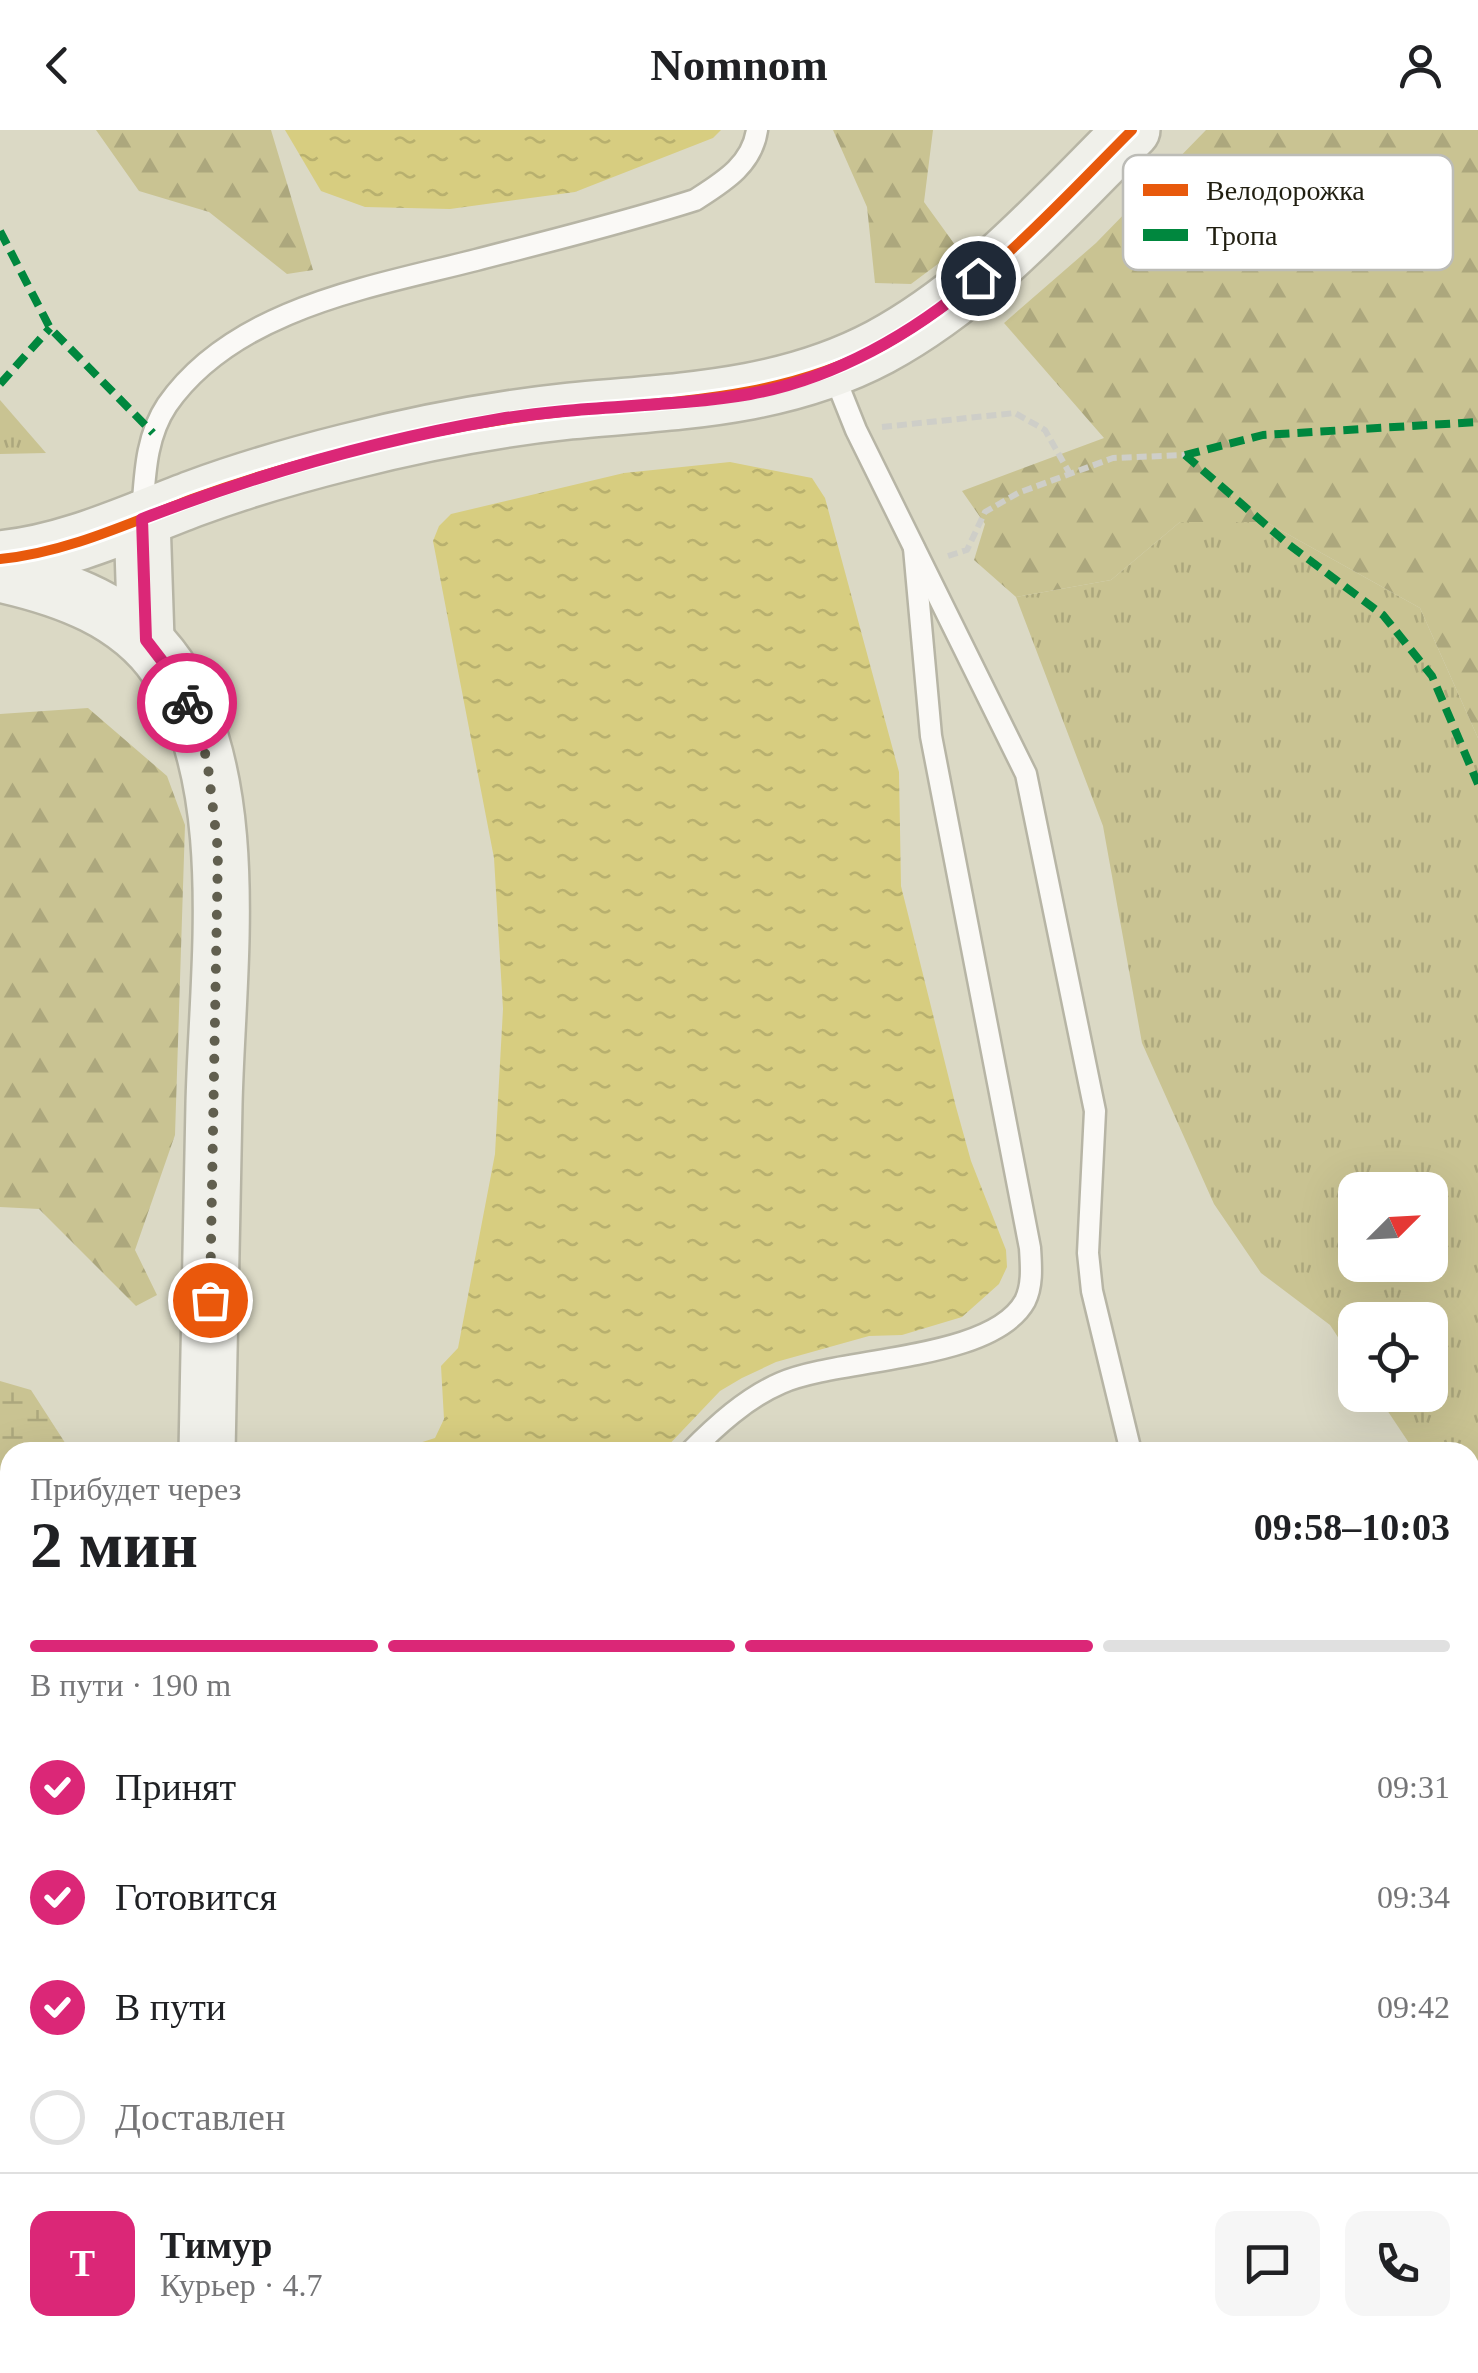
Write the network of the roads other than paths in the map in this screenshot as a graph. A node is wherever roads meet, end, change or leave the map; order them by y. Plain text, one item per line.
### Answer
1 (757, 130) edge
2 (1132, 130) edge
3 (831, 368) junction
4 (142, 519) junction
5 (914, 548) junction
6 (0, 559) edge
7 (0, 574) edge
8 (146, 640) junction
9 (207, 1442) edge
10 (701, 1442) edge
11 (1130, 1442) edge

1 - 4 lane
2 - 3 street
3 - 4 street
3 - 5 lane
4 - 6 street
4 - 8 street
5 - 10 lane
5 - 11 lane
7 - 8 street
8 - 9 street

